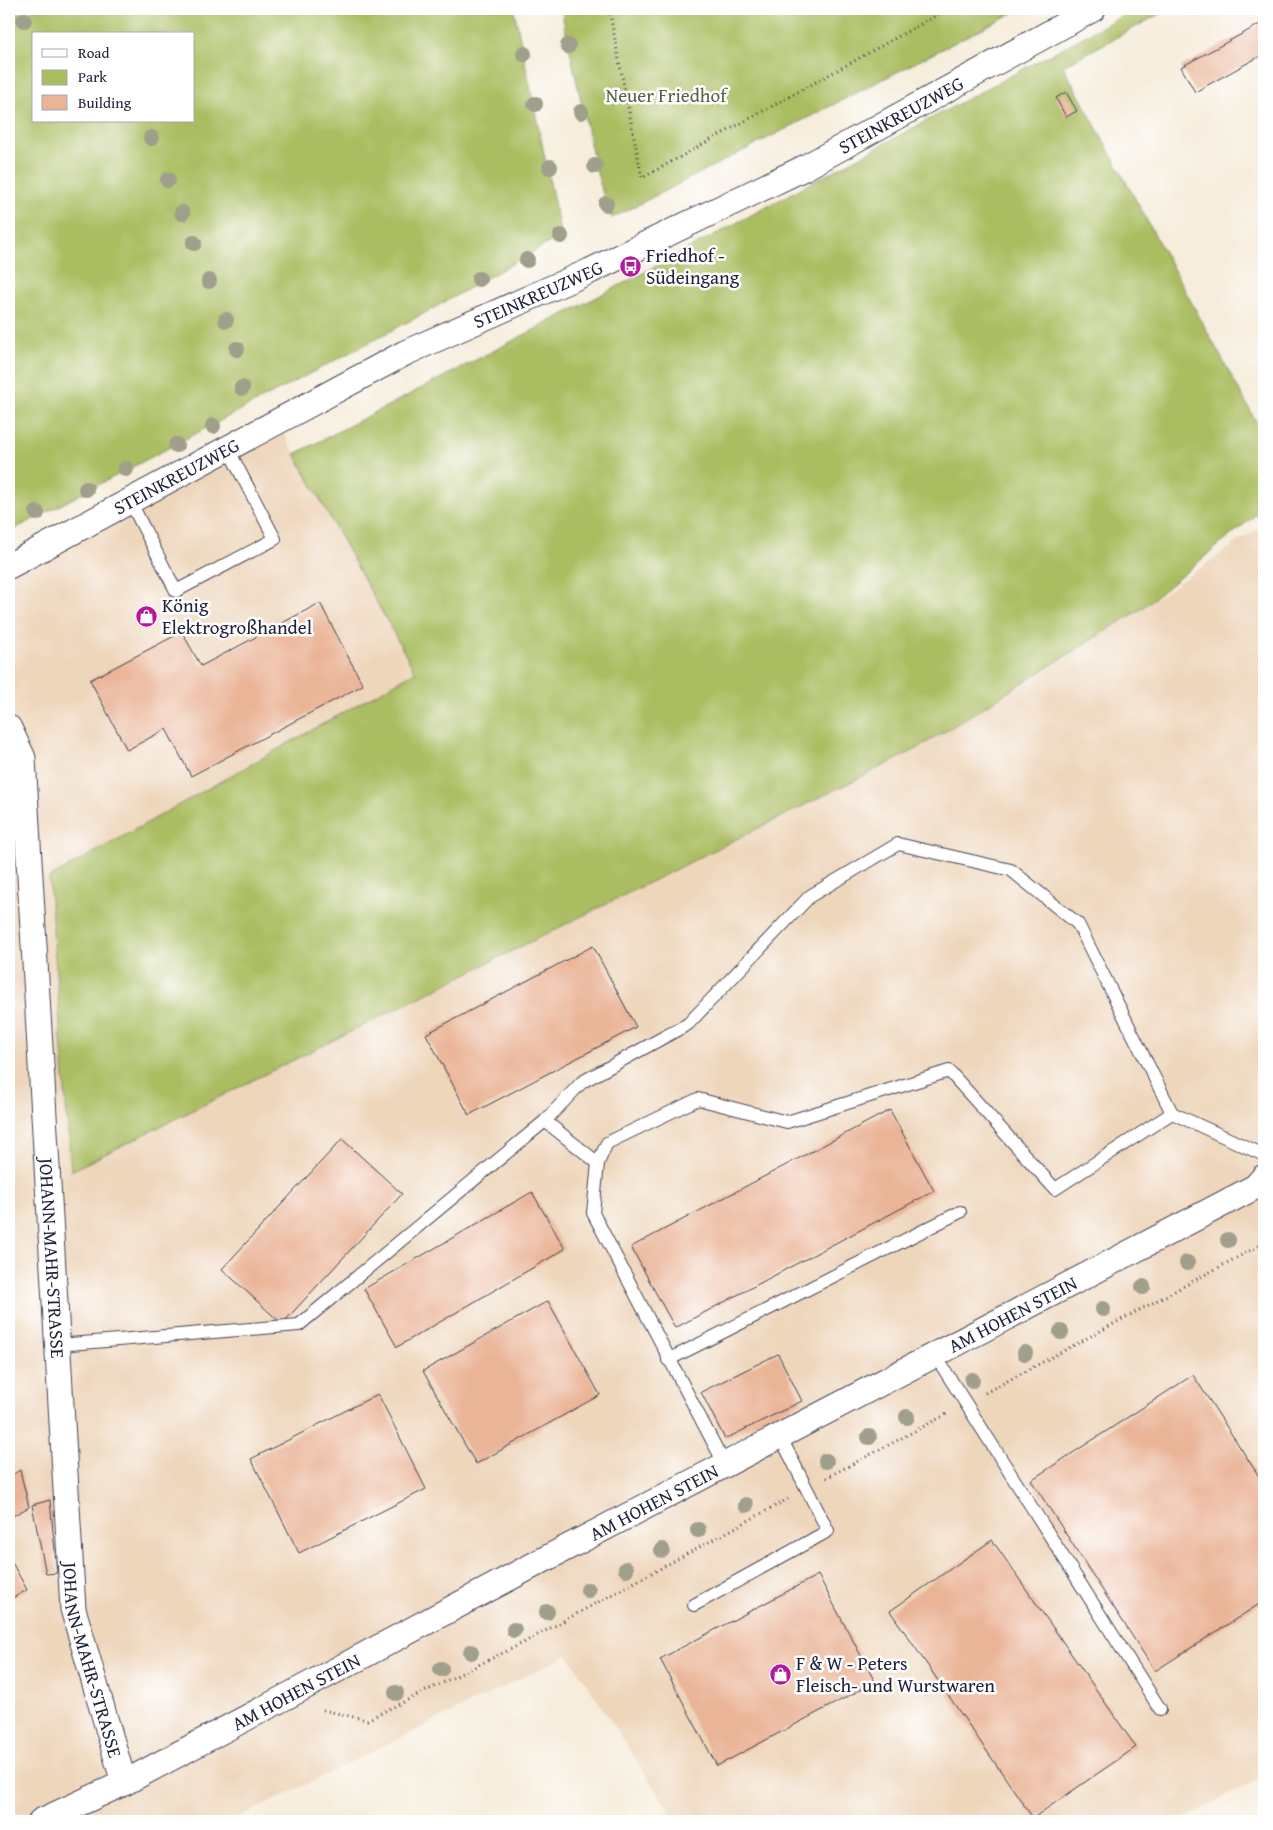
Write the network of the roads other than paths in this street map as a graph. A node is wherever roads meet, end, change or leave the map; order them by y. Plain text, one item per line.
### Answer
1 (1093, 9) edge
2 (228, 449) junction
3 (130, 501) junction
4 (9, 566) edge
5 (9, 728) edge
6 (1172, 1113) junction
7 (545, 1121) junction
8 (1264, 1156) edge
9 (598, 1163) junction
10 (1261, 1188) edge
11 (960, 1212) dead end
12 (58, 1345) junction
13 (935, 1355) junction
14 (668, 1360) junction
15 (780, 1436) junction
16 (725, 1465) junction
17 (694, 1605) dead end
18 (1160, 1709) dead end
19 (124, 1783) junction
20 (41, 1821) edge

1 - 2 street, STEINKREUZWEG
2 - 3 street, STEINKREUZWEG
2 - 3 lane
3 - 4 street, STEINKREUZWEG
5 - 12 street, JOHANN-MAHR-STRASSE
6 - 7 lane
6 - 8 lane
6 - 9 lane
7 - 9 lane
7 - 12 lane
9 - 14 lane
10 - 13 street, AM HOHEN STEIN
11 - 14 lane
12 - 19 street, JOHANN-MAHR-STRASSE
13 - 15 street, AM HOHEN STEIN
13 - 18 lane
14 - 16 lane
15 - 16 street, AM HOHEN STEIN
15 - 17 lane
16 - 19 street, AM HOHEN STEIN
19 - 20 street, AM HOHEN STEIN

